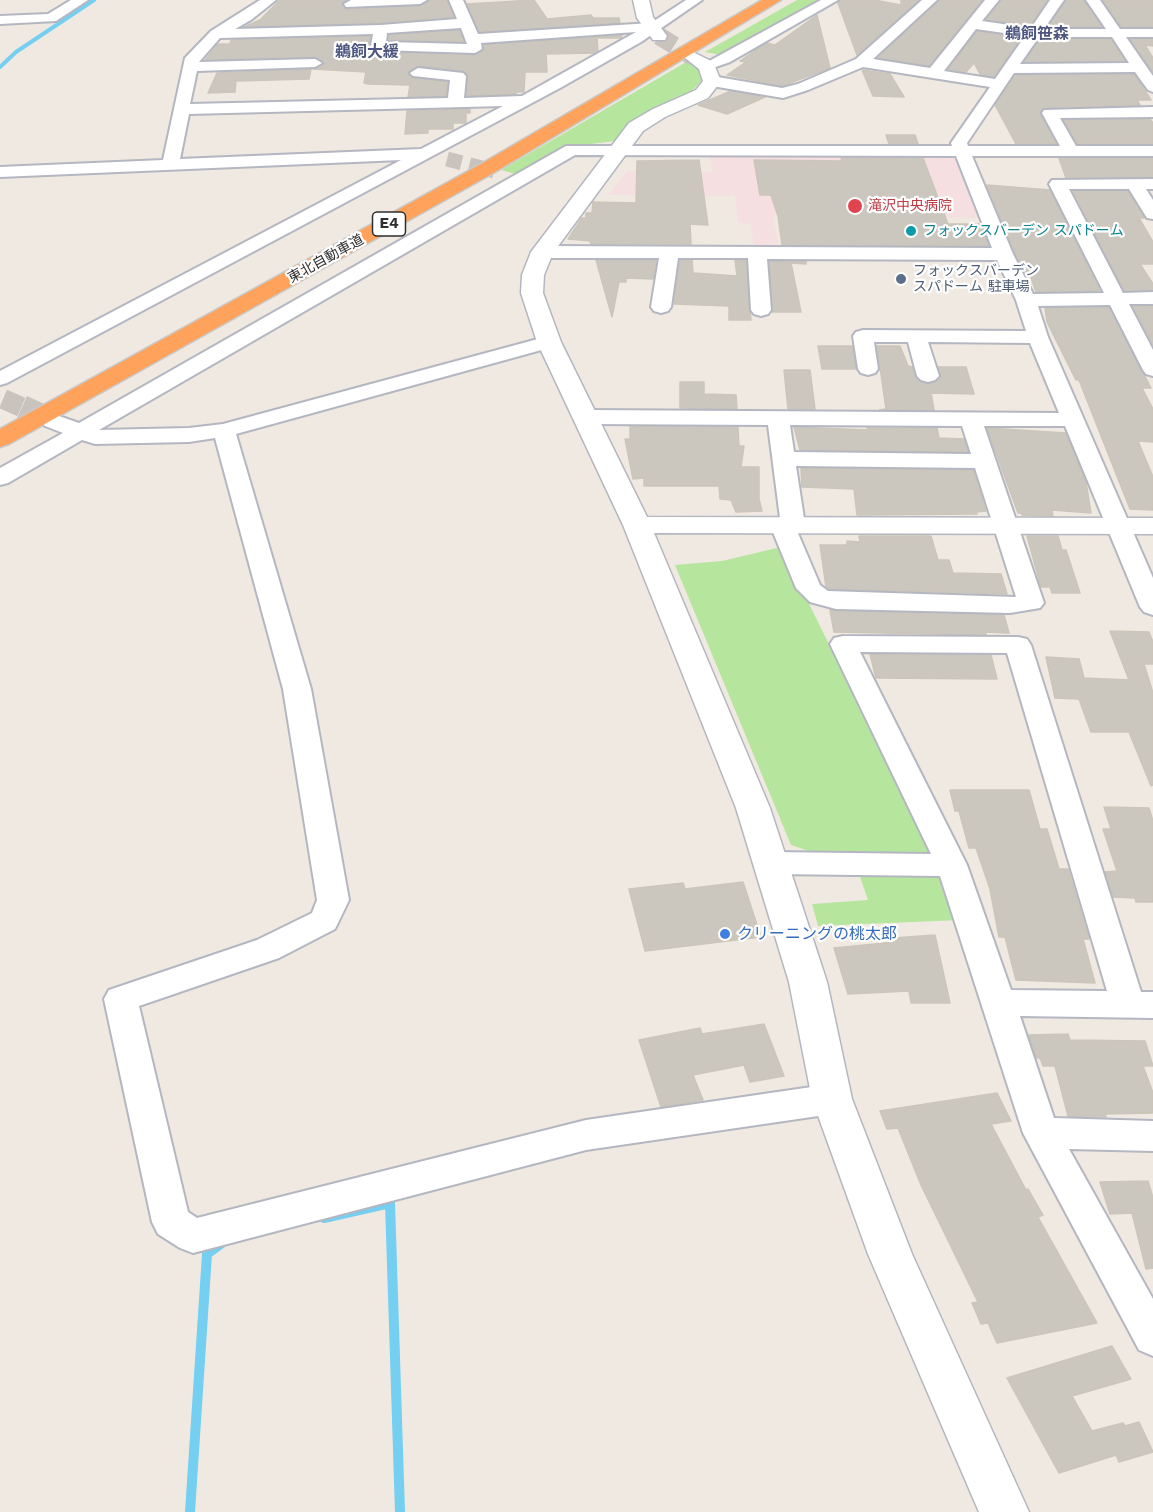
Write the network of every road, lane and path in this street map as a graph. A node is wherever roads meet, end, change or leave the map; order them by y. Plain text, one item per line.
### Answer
1 (81, 0) edge
2 (269, 0) edge
3 (420, 0) edge
4 (456, 0) edge
5 (641, 0) edge
6 (695, 0) edge
7 (749, 0) edge
8 (773, 0) edge
9 (831, 0) edge
10 (905, 0) edge
11 (992, 0) edge
12 (1057, 0) edge
13 (1093, 0) edge
14 (929, 2) edge
15 (351, 4) dead end
16 (0, 20) edge
17 (466, 23) junction
18 (972, 24) junction
19 (381, 29) junction
20 (655, 31) junction
21 (1034, 33) junction
22 (1116, 33) junction
23 (1153, 33) edge
24 (216, 34) junction
25 (473, 39) junction
26 (315, 63) dead end
27 (861, 63) junction
28 (190, 67) junction
29 (1138, 67) junction
30 (704, 68) junction
31 (1070, 68) junction
32 (1008, 69) junction
33 (418, 73) dead end
34 (933, 74) junction
35 (999, 84) junction
36 (1153, 87) edge
37 (456, 101) junction
38 (525, 101) junction
39 (182, 109) junction
40 (1096, 112) junction
41 (1153, 112) edge
42 (621, 149) junction
43 (1070, 150) junction
44 (961, 152) junction
45 (1153, 152) edge
46 (428, 154) junction
47 (447, 159) tunnel mouth
48 (170, 165) junction
49 (494, 171) tunnel mouth
50 (0, 172) edge
51 (520, 178) junction
52 (1144, 184) edge
53 (1153, 214) edge
54 (542, 252) junction
55 (669, 253) junction
56 (757, 253) junction
57 (1004, 255) junction
58 (1115, 298) junction
59 (1153, 298) edge
60 (1026, 300) junction
61 (661, 307) dead end
62 (761, 310) dead end
63 (916, 336) junction
64 (1038, 337) junction
65 (549, 342) junction
66 (868, 369) dead end
67 (1153, 369) edge
68 (927, 376) dead end
69 (1, 398) edge
70 (587, 417) junction
71 (778, 418) junction
72 (1073, 419) junction
73 (971, 420) junction
74 (53, 421) tunnel mouth
75 (224, 430) junction
76 (80, 433) junction
77 (0, 439) edge
78 (783, 459) junction
79 (984, 461) junction
80 (0, 478) edge
81 (638, 525) junction
82 (787, 525) junction
83 (1005, 525) junction
84 (1118, 526) junction
85 (1153, 526) edge
86 (1153, 607) edge
87 (772, 863) junction
88 (952, 865) junction
89 (999, 1004) junction
90 (1140, 1005) edge
91 (832, 1099) junction
92 (1041, 1133) junction
93 (1153, 1136) edge
94 (1142, 1296) edge
95 (1153, 1337) edge
96 (1004, 1512) edge

1 - 16 street
2 - 24 street
3 - 15 street
4 - 17 street
5 - 20 street
6 - 20 street
7 - 69 highway, 東北自動車道 / E4
8 - 77 highway, 東北自動車道 / E4
9 - 30 street
10 - 14 street
11 - 18 street
12 - 21 street
13 - 22 street
14 - 27 street
17 - 19 street
17 - 25 street
18 - 21 street
18 - 34 street
19 - 24 street
19 - 25 street
20 - 25 street
20 - 38 street
21 - 22 street
21 - 32 street
22 - 23 street
22 - 29 street
24 - 28 street
26 - 28 street
27 - 30 street
27 - 34 street
28 - 39 street
29 - 31 street
29 - 36 street
30 - 42 street
31 - 32 street
31 - 40 street
32 - 35 street
33 - 37 street
34 - 35 street
35 - 44 street
37 - 38 street
37 - 39 street
38 - 46 street
39 - 48 street
40 - 41 street
40 - 43 street
42 - 44 street
42 - 51 street
42 - 54 street
43 - 44 street
43 - 45 street
44 - 57 street
46 - 47 street
46 - 48 street
46 - 69 street
48 - 50 street
49 - 51 street
51 - 76 street
52 - 53 street
52 - 58 street
54 - 55 street
54 - 65 street
55 - 56 street
55 - 61 street
56 - 57 street
56 - 62 street
57 - 60 street
58 - 59 street
58 - 60 street
58 - 67 street
60 - 64 street
63 - 64 street
63 - 66 street
63 - 68 street
64 - 72 street
65 - 70 street
65 - 75 street
70 - 71 street
70 - 81 street
71 - 73 street
71 - 78 street
72 - 73 street
72 - 84 street
73 - 79 street
74 - 76 street
75 - 76 street
75 - 91 street
76 - 80 street
78 - 79 street
78 - 82 street
79 - 83 street
81 - 82 street
81 - 87 street
82 - 83 street
82 - 83 street
83 - 84 street
84 - 85 street
84 - 86 street
87 - 88 street
87 - 91 street
88 - 89 street
88 - 90 street
89 - 90 street
89 - 92 street
91 - 96 street
92 - 93 street
92 - 94 street
94 - 95 street

